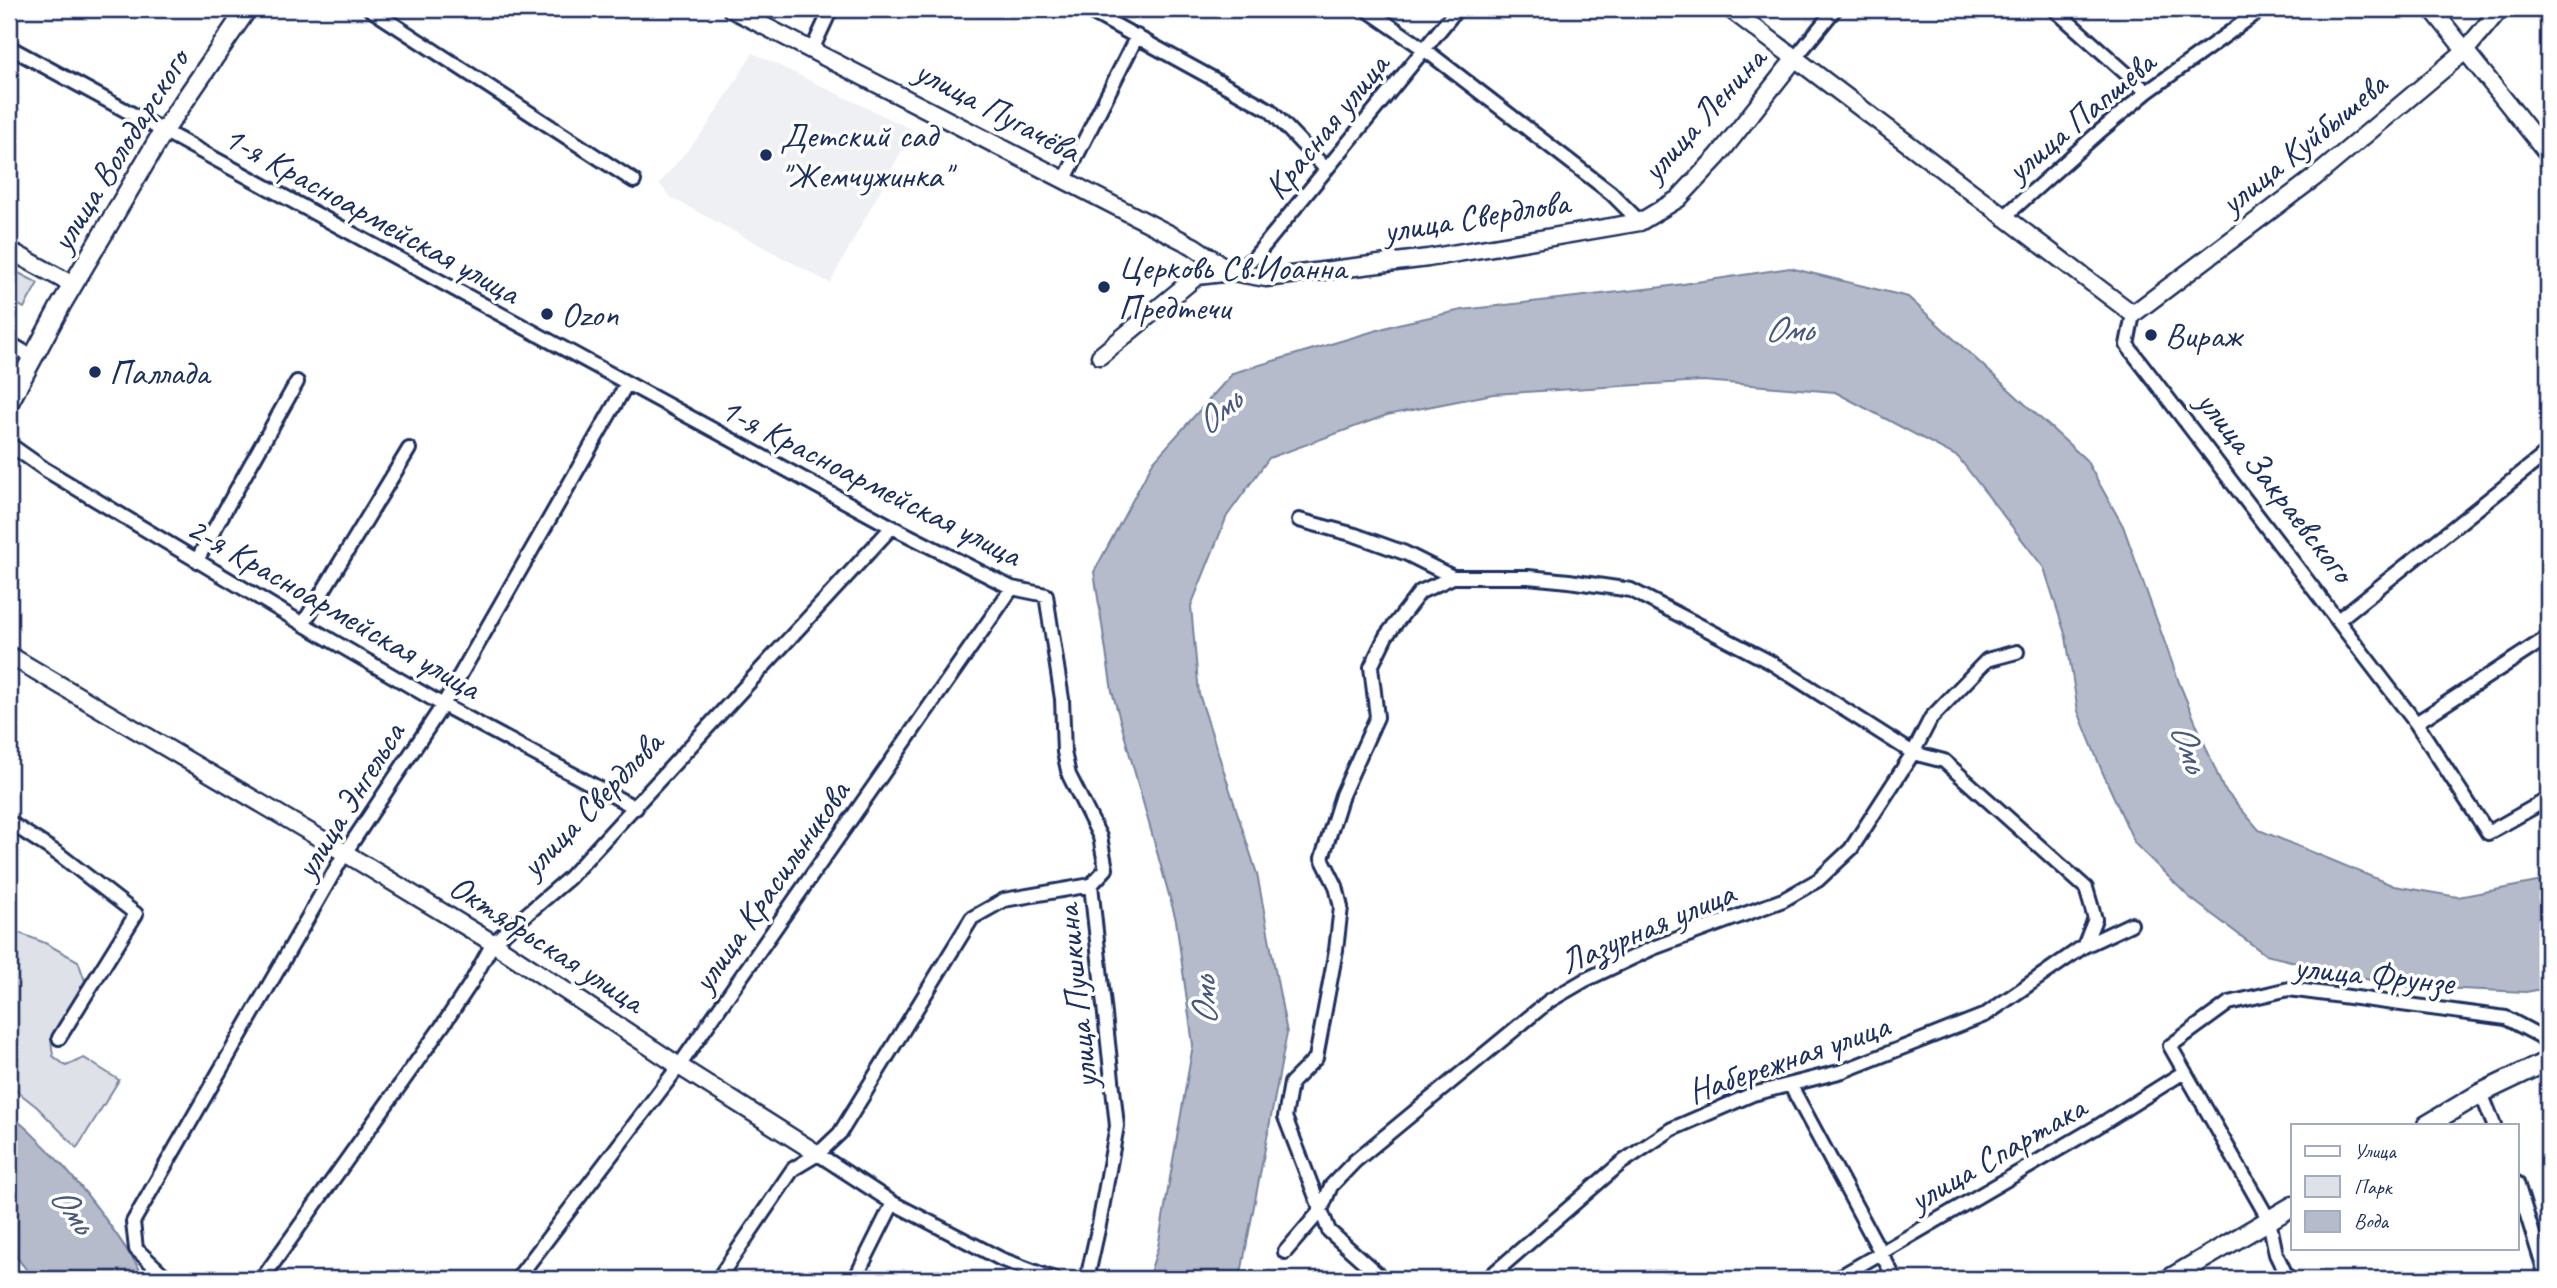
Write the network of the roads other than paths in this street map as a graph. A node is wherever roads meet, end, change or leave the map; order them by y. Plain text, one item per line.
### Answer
1 (247, 9) edge
2 (370, 9) edge
3 (732, 9) edge
4 (831, 9) edge
5 (1086, 9) edge
6 (1366, 9) edge
7 (1457, 9) edge
8 (1730, 9) edge
9 (1835, 9) edge
10 (2054, 9) edge
11 (2262, 9) edge
12 (2431, 9) edge
13 (2500, 9) edge
14 (1137, 36) junction
15 (9, 47) edge
16 (1424, 49) junction
17 (811, 50) junction
18 (2465, 51) junction
19 (1796, 57) junction
20 (2147, 92) junction
21 (163, 132) junction
22 (2548, 154) edge
23 (1326, 169) junction
24 (635, 181) dead end
25 (1064, 181) junction
26 (2003, 218) junction
27 (1640, 222) junction
28 (9, 250) edge
29 (1232, 272) junction
30 (73, 285) junction
31 (2133, 314) junction
32 (9, 343) edge
33 (1100, 356) dead end
34 (33, 357) junction
35 (297, 382) dead end
36 (626, 384) junction
37 (9, 402) edge
38 (9, 444) edge
39 (409, 449) dead end
40 (2548, 452) edge
41 (1299, 520) dead end
42 (892, 527) junction
43 (197, 560) junction
44 (1454, 577) junction
45 (1012, 588) junction
46 (1046, 595) joint
47 (2338, 620) junction
48 (303, 624) junction
49 (2548, 637) edge
50 (2017, 652) dead end
51 (9, 655) edge
52 (443, 705) junction
53 (2416, 723) junction
54 (1913, 753) junction
55 (2548, 799) edge
56 (636, 808) junction
57 (9, 822) edge
58 (345, 853) junction
59 (1091, 885) junction
60 (2131, 925) dead end
61 (493, 943) junction
62 (2084, 946) junction
63 (59, 1038) dead end
64 (2548, 1044) edge
65 (2548, 1060) edge
66 (679, 1066) junction
67 (2184, 1072) junction
68 (1791, 1086) junction
69 (2481, 1093) junction
70 (2429, 1124) edge
71 (2494, 1124) edge
72 (818, 1154) junction
73 (2518, 1186) edge
74 (893, 1203) junction
75 (2291, 1207) edge
76 (1321, 1210) junction
77 (2269, 1220) junction
78 (1285, 1252) dead end
79 (1881, 1253) junction
80 (1493, 1278) edge
81 (168, 1279) edge
82 (262, 1279) edge
83 (517, 1279) edge
84 (718, 1279) edge
85 (855, 1279) edge
86 (1054, 1279) edge
87 (1087, 1279) edge
88 (1383, 1279) edge
89 (1836, 1279) edge
90 (1895, 1279) edge
91 (2169, 1279) edge
92 (2288, 1279) edge
93 (2547, 1279) edge

1 - 21 main road, улица Володарского
2 - 24 street
3 - 17 street, улица Пугачёва
4 - 17 street
5 - 14 street
6 - 16 street
7 - 16 street, Красная улица
8 - 19 street
9 - 19 street, улица Ленина
10 - 20 street
11 - 20 street, улица Папшева
12 - 18 street
13 - 18 street, улица Куйбышева
14 - 23 street
14 - 25 street
15 - 21 street, 1-я Красноармейская улица
16 - 23 street, Красная улица
16 - 27 street
17 - 25 street, улица Пугачёва
18 - 22 street
18 - 31 street, улица Куйбышева
19 - 26 street
19 - 27 street, улица Ленина
20 - 26 street, улица Папшева
21 - 30 main road, улица Володарского
21 - 36 street, 1-я Красноармейская улица
23 - 29 street, Красная улица
25 - 29 street, улица Пугачёва
26 - 31 street
27 - 29 street, улица Свердлова
28 - 30 street
29 - 33 street, улица Свердлова
30 - 34 main road, улица Володарского
31 - 47 street, улица Закраевского
32 - 34 street
34 - 37 main road, улица Володарского
35 - 43 street
36 - 42 street, 1-я Красноармейская улица
36 - 52 street, улица Энгельса
38 - 43 street, 2-я Красноармейская улица
39 - 48 street
40 - 47 street
41 - 44 street
42 - 45 street, 1-я Красноармейская улица
42 - 56 street, улица Свердлова
43 - 48 street, 2-я Красноармейская улица
44 - 54 street
44 - 76 street
45 - 46 street, 1-я Красноармейская улица
45 - 66 street, улица Красильникова
46 - 59 street, улица Пушкина
47 - 53 street, улица Закраевского
48 - 52 street, 2-я Красноармейская улица
49 - 53 street
50 - 54 street, Лазурная улица
51 - 58 street, Октябрьская улица
52 - 56 street, 2-я Красноармейская улица
52 - 58 street, улица Энгельса
53 - 55 street, улица Закраевского
54 - 62 street
54 - 76 street, Лазурная улица
56 - 61 street, улица Свердлова
57 - 63 street
58 - 61 street, Октябрьская улица
58 - 81 street, улица Энгельса
59 - 72 street
59 - 87 street, улица Пушкина
60 - 62 street, Набережная улица
61 - 66 street, Октябрьская улица
61 - 82 street, улица Свердлова
62 - 68 street, Набережная улица
64 - 67 street, улица Фрунзе
65 - 69 main road
66 - 72 street, Октябрьская улица
66 - 83 street, улица Красильникова
67 - 77 street, улица Фрунзе
67 - 79 street, улица Спартака
68 - 79 street
68 - 80 street, Набережная улица
69 - 70 main road
69 - 71 street
72 - 74 street, Октябрьская улица
72 - 84 street
73 - 93 street
74 - 85 street
74 - 86 street, Октябрьская улица
75 - 77 main road
76 - 78 street, Лазурная улица
76 - 88 street
77 - 91 main road
77 - 92 street, улица Фрунзе
79 - 89 street, улица Спартака
79 - 90 street

